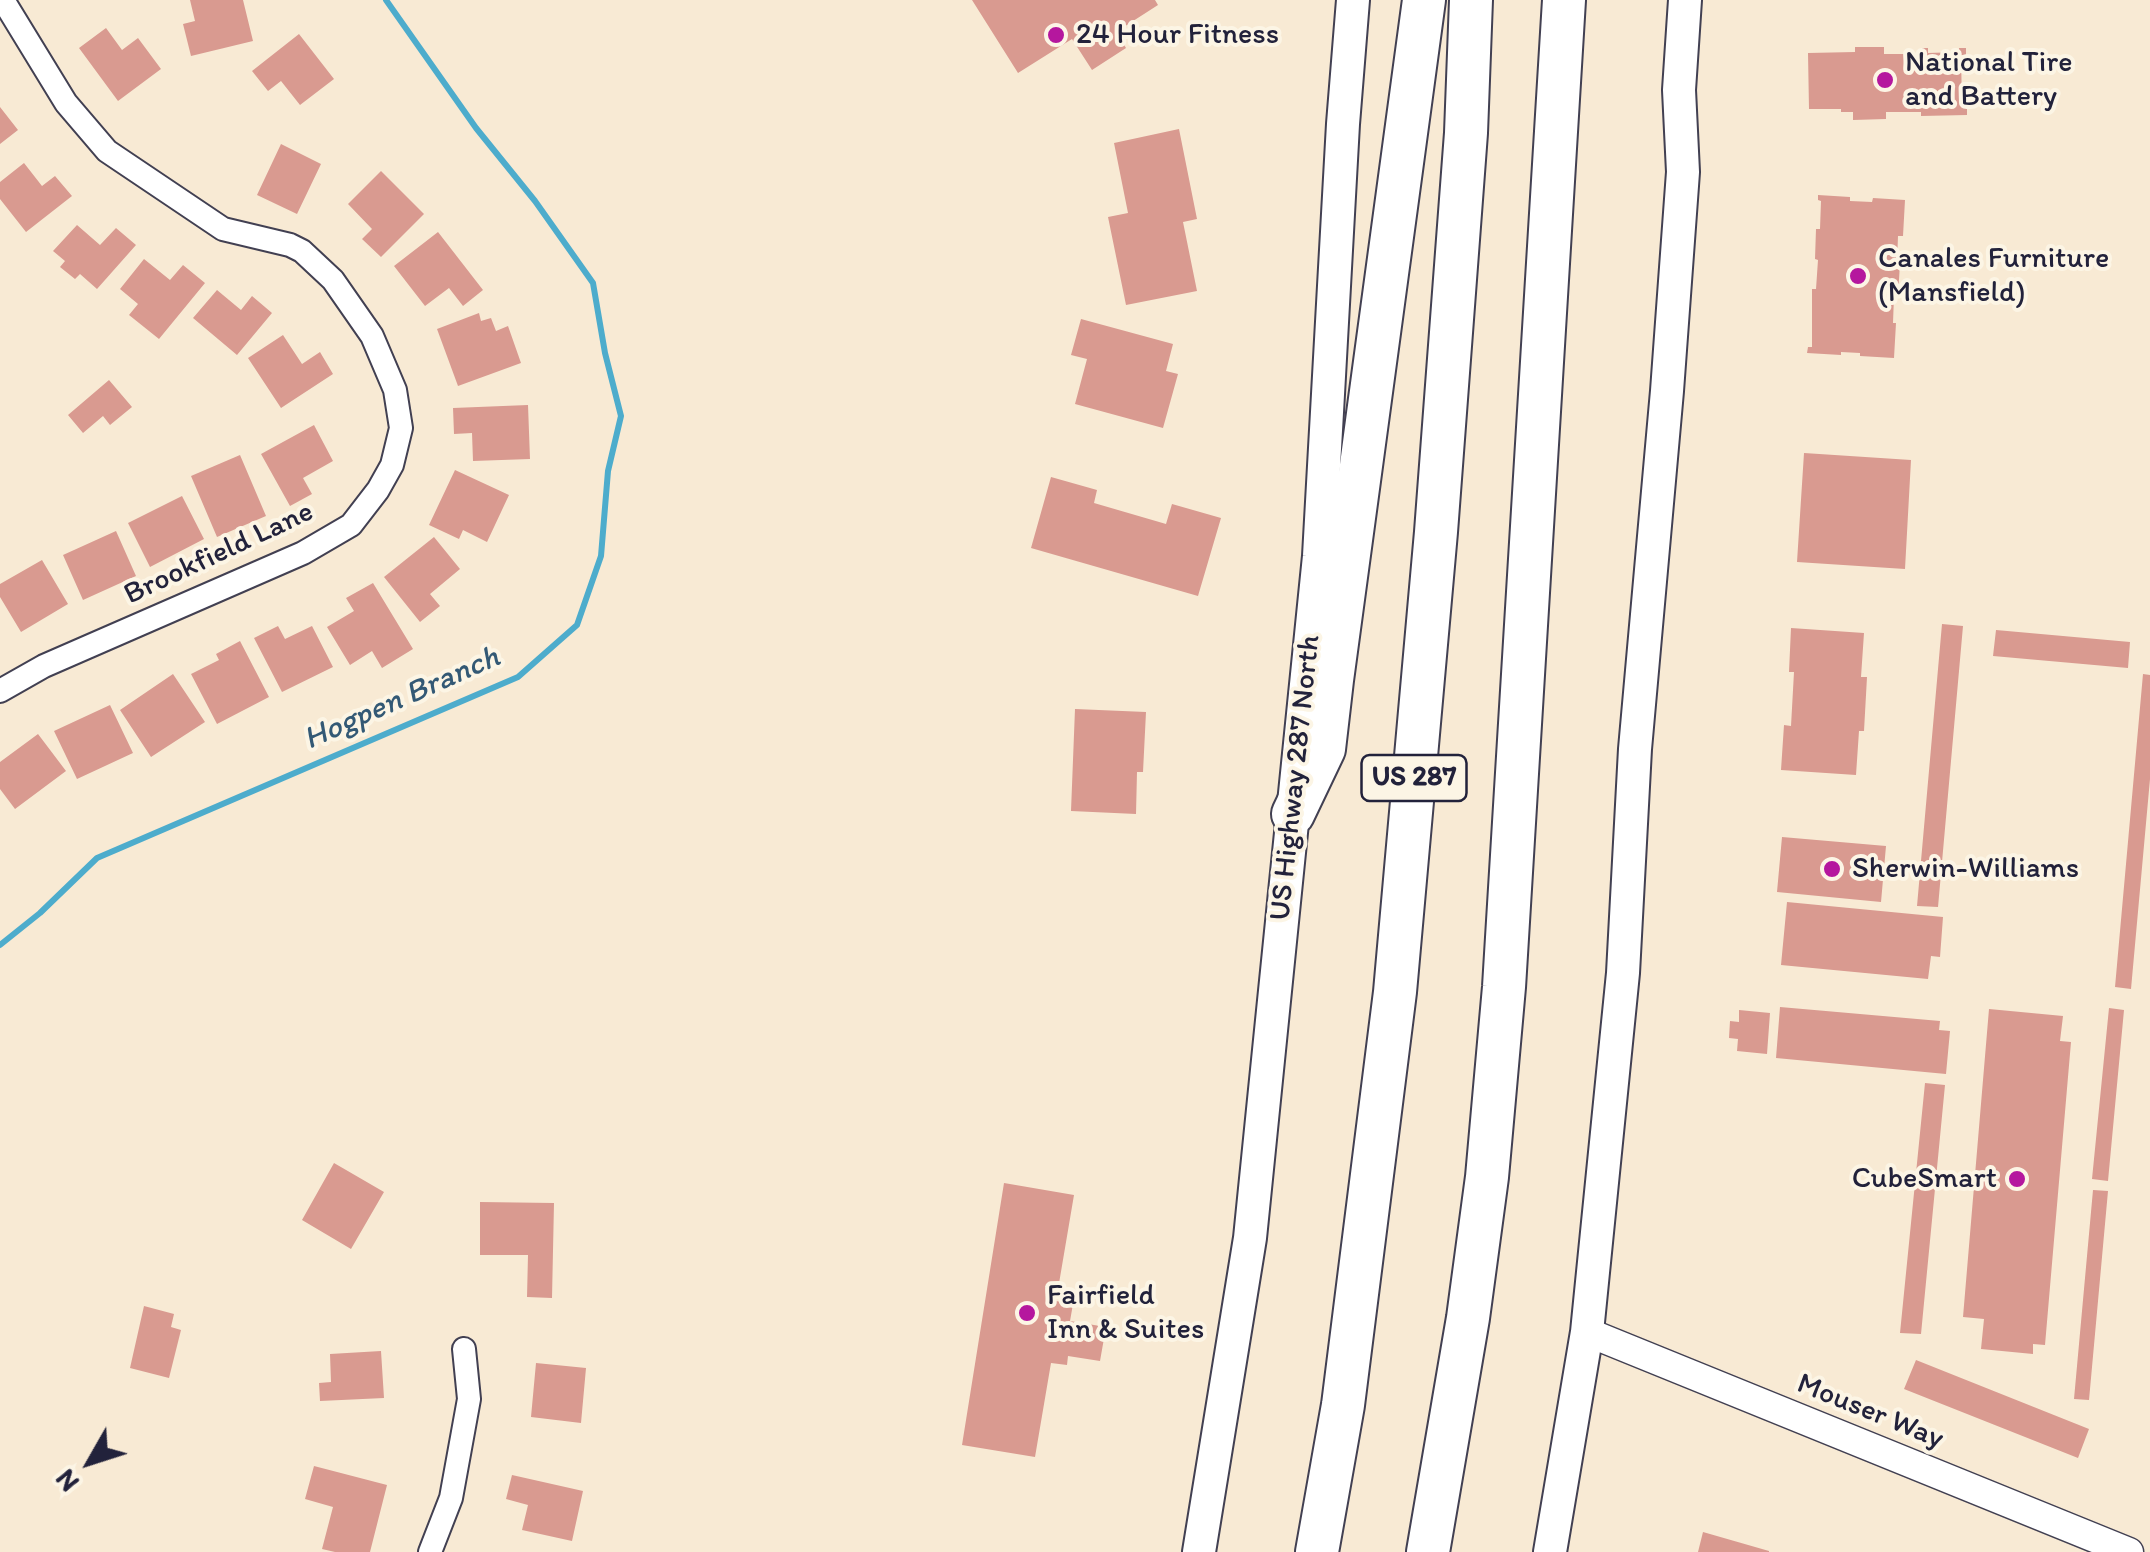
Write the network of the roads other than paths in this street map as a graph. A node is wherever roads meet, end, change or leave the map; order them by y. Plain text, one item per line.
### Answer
1 (4, 0) edge
2 (1353, 0) edge
3 (1424, 0) edge
4 (1471, 0) edge
5 (1564, 0) edge
6 (1685, 0) edge
7 (0, 691) edge
8 (1293, 814) junction
9 (1586, 1332) junction
10 (464, 1349) dead end
11 (430, 1552) edge
12 (1199, 1552) edge
13 (1318, 1552) edge
14 (1428, 1552) edge
15 (1550, 1552) edge
16 (2129, 1552) edge

1 - 7 street, Brookfield Lane
2 - 8 main road, US Highway 287 North
3 - 8 highway
4 - 13 highway, US 287
5 - 14 highway
6 - 9 main road
8 - 12 main road, US Highway 287 North
9 - 15 main road
9 - 16 street, Mouser Way
10 - 11 street

